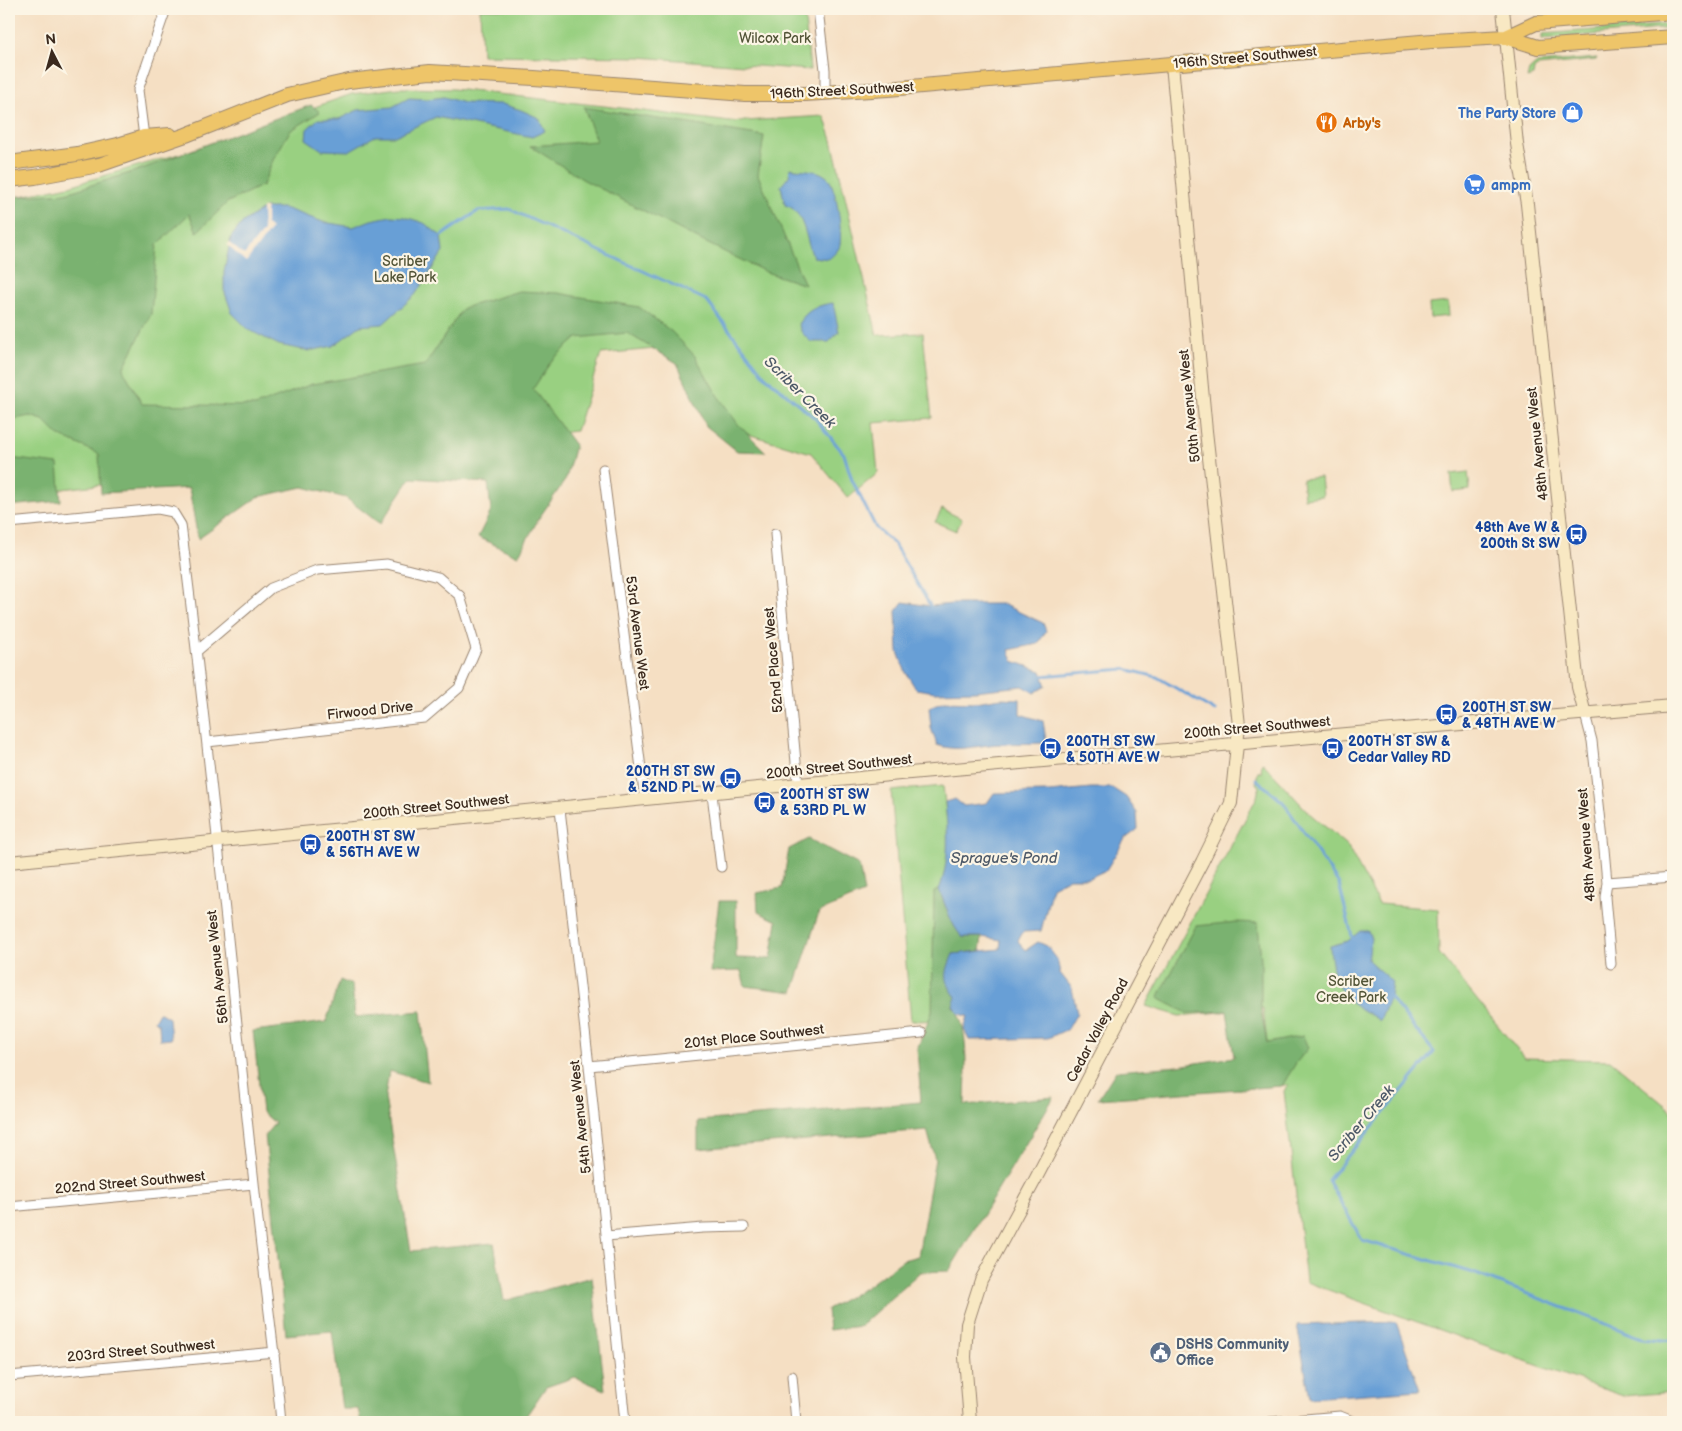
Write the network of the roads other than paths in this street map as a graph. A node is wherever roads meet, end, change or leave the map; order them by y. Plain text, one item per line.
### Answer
1 (166, 9) edge
2 (818, 9) edge
3 (1503, 9) edge
4 (1673, 12) edge
5 (1673, 36) edge
6 (1506, 37) junction
7 (1172, 64) junction
8 (825, 93) junction
9 (186, 135) junction
10 (144, 137) junction
11 (9, 163) edge
12 (99, 165) junction
13 (9, 180) edge
14 (604, 469) dead end
15 (9, 523) edge
16 (775, 534) dead end
17 (197, 650) junction
18 (1673, 706) edge
19 (1585, 714) junction
20 (207, 742) junction
21 (1237, 744) junction
22 (798, 784) junction
23 (712, 794) junction
24 (645, 800) junction
25 (560, 809) junction
26 (218, 842) junction
27 (9, 862) edge
28 (721, 867) dead end
29 (1673, 877) edge
30 (1607, 882) junction
31 (1611, 964) dead end
32 (922, 1033) dead end
33 (589, 1066) junction
34 (254, 1184) junction
35 (9, 1207) edge
36 (744, 1227) dead end
37 (606, 1236) junction
38 (275, 1352) junction
39 (9, 1376) edge
40 (792, 1376) dead end
41 (282, 1422) edge
42 (625, 1422) edge
43 (796, 1422) edge
44 (970, 1422) edge
45 (1270, 1422) edge
46 (1355, 1422) edge

1 - 10 street
2 - 8 street
3 - 6 street, 48th Avenue West
4 - 6 main road, 196th Street Southwest
5 - 6 main road, 196th Street Southwest
6 - 7 main road, 196th Street Southwest
6 - 19 street, 48th Avenue West
7 - 8 main road, 196th Street Southwest
7 - 21 street, 50th Avenue West
8 - 9 main road, 196th Street Southwest
9 - 10 main road, 196th Street Southwest
9 - 12 main road, 196th Street Southwest
10 - 11 main road, 196th Street Southwest
10 - 12 main road
12 - 13 main road, 196th Street Southwest
14 - 24 street, 53rd Avenue West
15 - 17 street, 56th Avenue West
16 - 22 street, 52nd Place West
17 - 20 street, 56th Avenue West
17 - 20 street, Firwood Drive
18 - 19 street, 200th Street Southwest
19 - 21 street, 200th Street Southwest
19 - 30 street, 48th Avenue West
20 - 26 street, 56th Avenue West
21 - 22 street, 200th Street Southwest
21 - 44 street, Cedar Valley Road
22 - 23 street, 200th Street Southwest
23 - 24 street, 200th Street Southwest
23 - 28 street
24 - 25 street, 200th Street Southwest
25 - 26 street, 200th Street Southwest
25 - 33 street, 54th Avenue West
26 - 27 street, 200th Street Southwest
26 - 34 street, 56th Avenue West
29 - 30 street
30 - 31 street, 48th Avenue West
32 - 33 street, 201st Place Southwest
33 - 37 street, 54th Avenue West
34 - 35 street, 202nd Street Southwest
34 - 38 street, 56th Avenue West
36 - 37 street
37 - 42 street, 54th Avenue West
38 - 39 street, 203rd Street Southwest
38 - 41 street, 56th Avenue West
40 - 43 street
45 - 46 street

